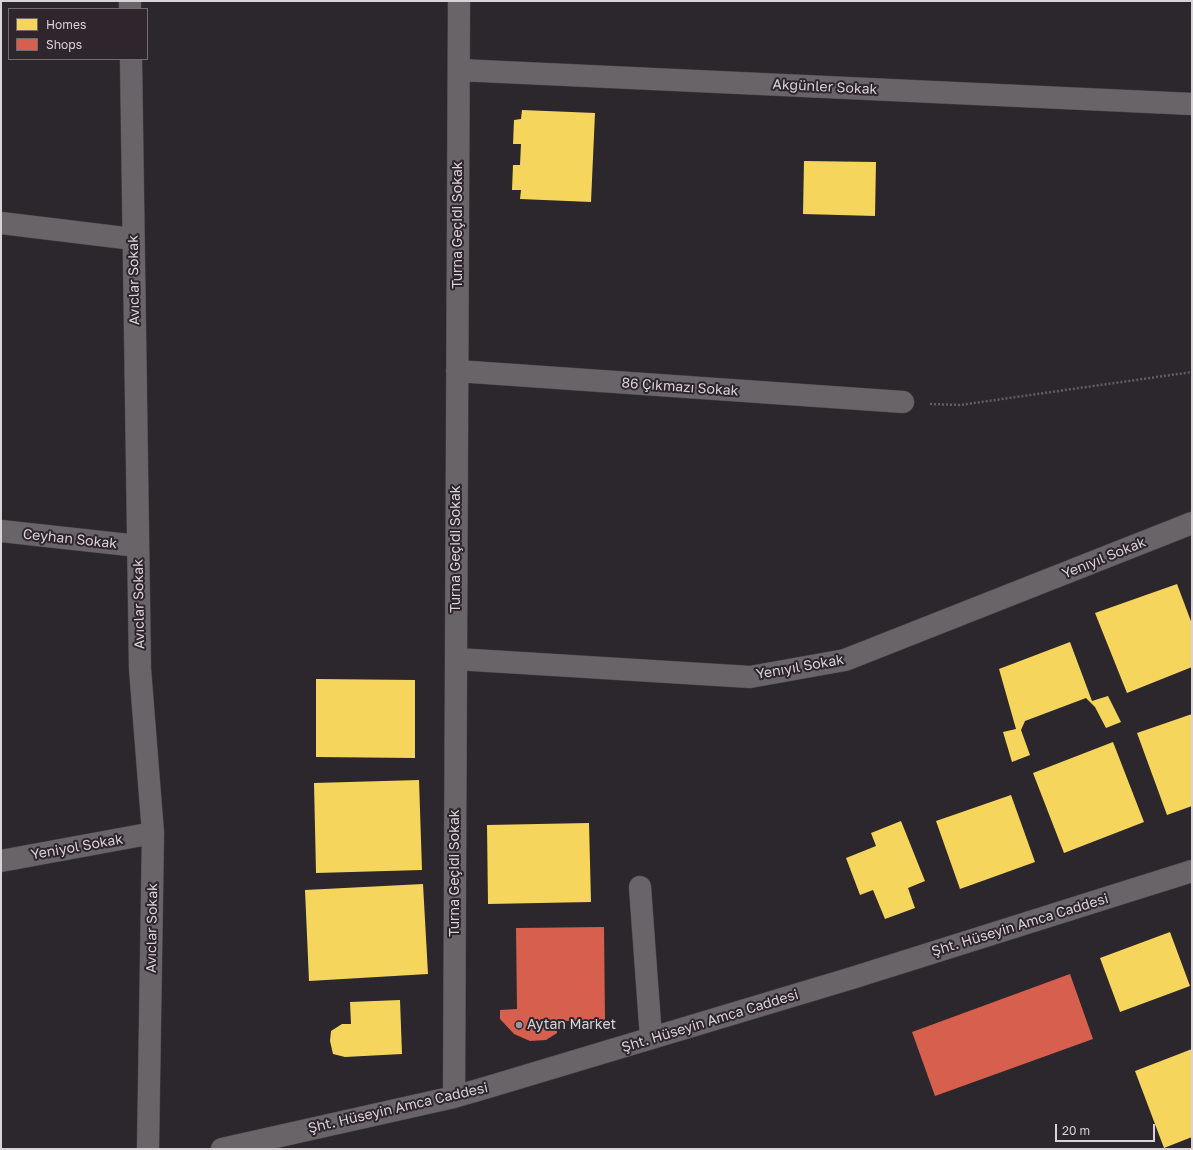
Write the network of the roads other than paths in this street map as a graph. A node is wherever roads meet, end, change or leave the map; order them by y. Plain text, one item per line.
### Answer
1 (459, 1) edge
2 (130, 60) edge
3 (458, 70) junction
4 (1192, 104) edge
5 (1, 223) edge
6 (133, 239) junction
7 (457, 371) junction
8 (903, 402) road end
9 (1192, 523) edge
10 (1, 531) edge
11 (138, 546) junction
12 (456, 659) junction
13 (153, 834) junction
14 (1, 861) edge
15 (1192, 871) edge
16 (640, 887) dead end
17 (651, 1038) junction
18 (454, 1097) junction
19 (148, 1149) edge
20 (222, 1149) edge

1 - 3 street, Turna Geçidi Sokak
2 - 6 street, Avıclar Sokak
3 - 4 street, Akgünler Sokak
3 - 7 street, Turna Geçidi Sokak
5 - 6 street
6 - 11 street, Avıclar Sokak
7 - 8 street, 86 Çıkmazı Sokak
7 - 12 street, Turna Geçidi Sokak
9 - 12 street, Yenıyıl Sokak
10 - 11 street, Ceyhan Sokak
11 - 13 street, Avıclar Sokak
12 - 18 street, Turna Geçidi Sokak
13 - 14 street, Yeniyol Sokak
13 - 19 street, Avıclar Sokak
15 - 17 street, Şht. Hüseyin Amca Caddesi
16 - 17 street
17 - 18 street, Şht. Hüseyin Amca Caddesi
18 - 20 street, Şht. Hüseyin Amca Caddesi

